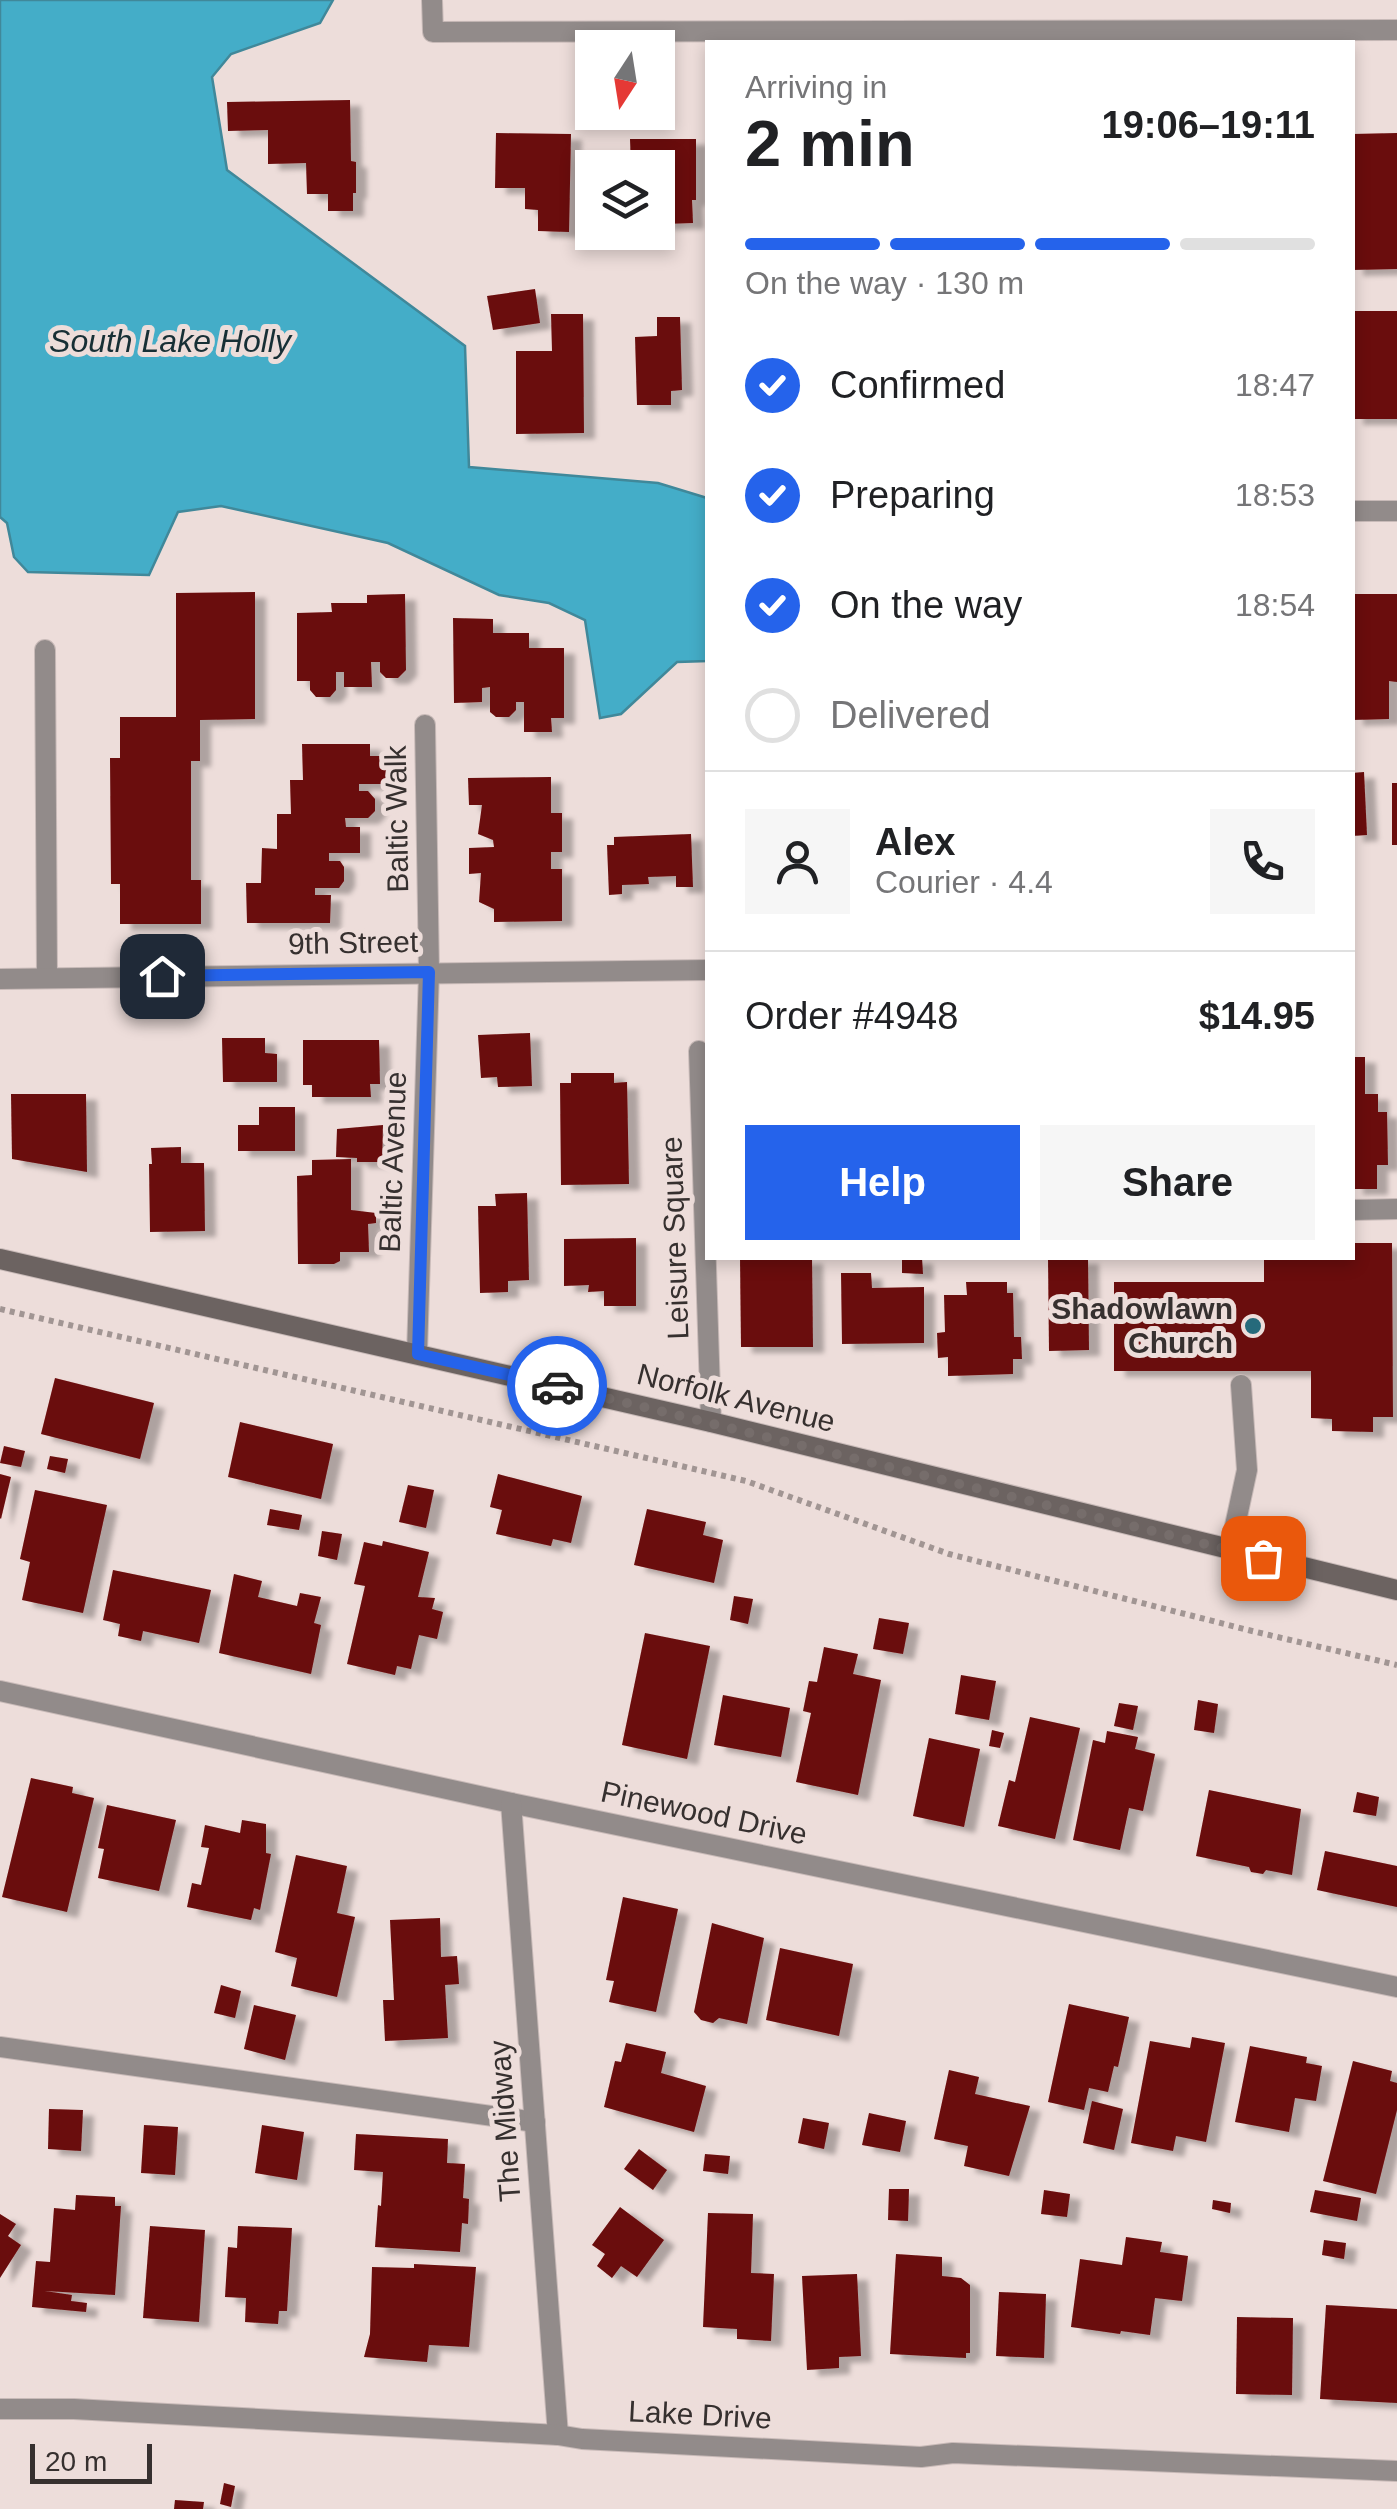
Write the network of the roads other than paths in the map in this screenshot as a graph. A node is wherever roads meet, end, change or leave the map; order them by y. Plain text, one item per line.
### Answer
1 (432, 0) edge
2 (1397, 30) edge
3 (1355, 511) edge
4 (1397, 511) edge
5 (45, 650) dead end
6 (425, 725) dead end
7 (705, 970) edge
8 (429, 972) junction
9 (48, 978) junction
10 (0, 979) edge
11 (699, 1052) dead end
12 (1397, 1209) edge
13 (1355, 1210) edge
14 (705, 1237) edge
15 (0, 1259) edge
16 (706, 1260) edge
17 (418, 1354) junction
18 (1241, 1385) dead end
19 (711, 1422) junction
20 (1230, 1549) junction
21 (1397, 1590) edge
22 (0, 1691) edge
23 (511, 1803) junction
24 (1397, 1988) edge
25 (0, 2046) edge
26 (535, 2122) junction
27 (0, 2409) edge
28 (558, 2435) junction
29 (1397, 2471) edge

1 - 2 street
3 - 4 street
5 - 9 street
6 - 8 street, Baltic Walk
7 - 8 street, 9th Street
8 - 9 street, 9th Street
8 - 17 street, Baltic Avenue
9 - 10 street, 9th Street
11 - 14 street, Leisure Square
12 - 13 street
15 - 17 main road, Norfolk Avenue
16 - 19 street, Leisure Square
17 - 19 main road, Norfolk Avenue
18 - 20 street
19 - 20 main road, Norfolk Avenue
20 - 21 main road, Norfolk Avenue
22 - 23 street, Pinewood Drive
23 - 24 street, Pinewood Drive
23 - 26 street, The Midway
25 - 26 street
26 - 28 street, The Midway
27 - 28 street, Lake Drive
28 - 29 street, Lake Drive

